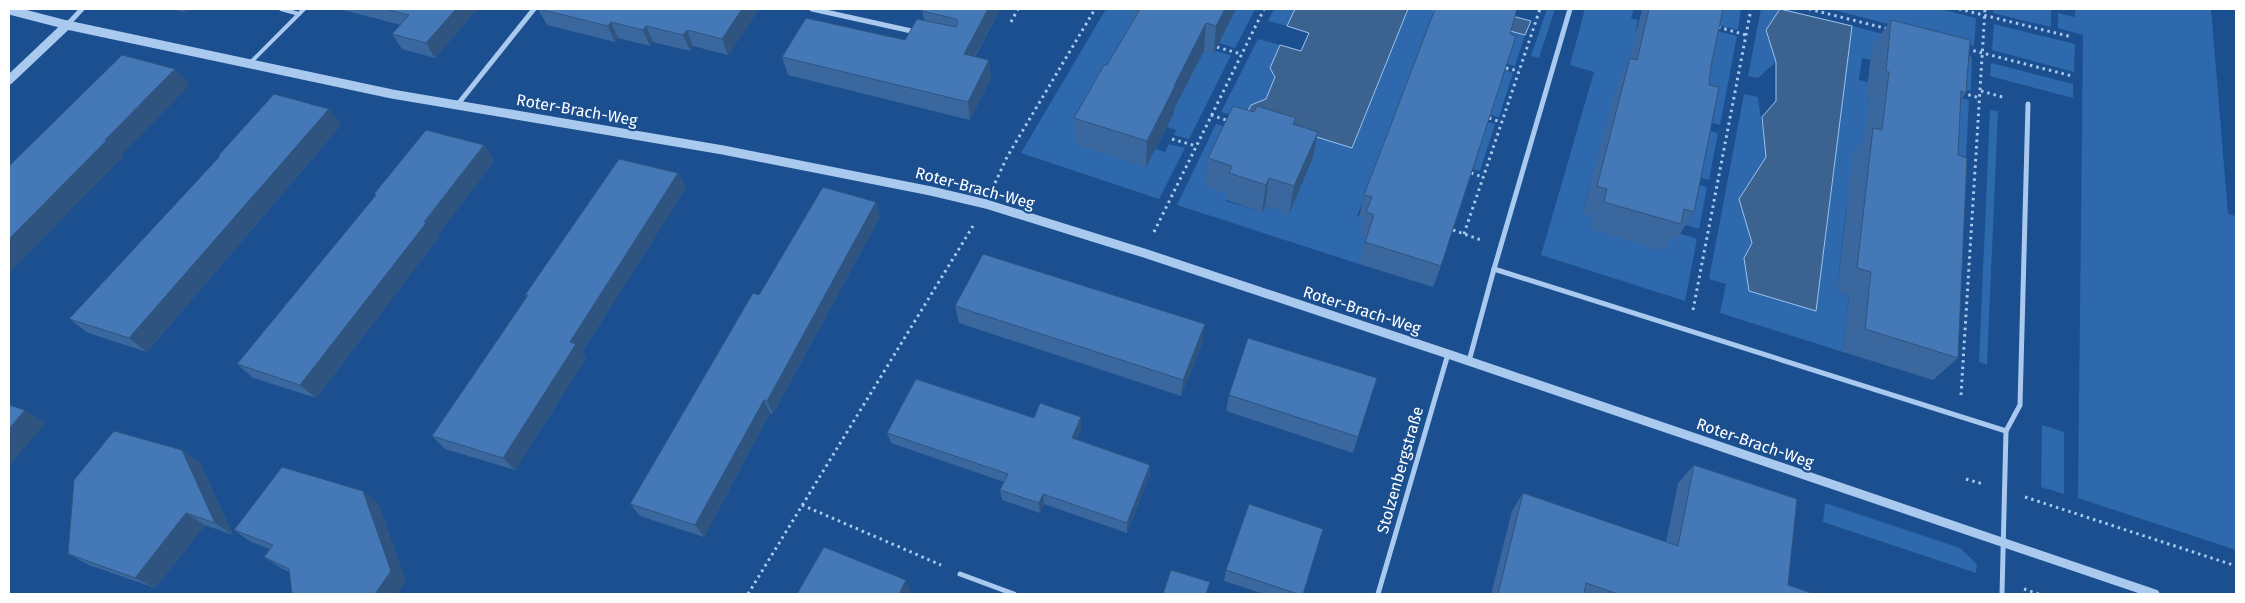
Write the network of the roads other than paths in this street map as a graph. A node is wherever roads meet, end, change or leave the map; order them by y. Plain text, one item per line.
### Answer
1 (82, 9) edge
2 (281, 9) edge
3 (304, 9) edge
4 (534, 9) edge
5 (812, 9) edge
6 (1570, 9) edge
7 (9, 10) edge
8 (299, 14) junction
9 (68, 25) junction
10 (918, 33) edge
11 (249, 64) junction
12 (9, 80) edge
13 (458, 104) junction
14 (2028, 104) dead end
15 (1494, 269) junction
16 (1448, 354) junction
17 (1469, 361) junction
18 (2006, 431) junction
19 (2003, 541) junction
20 (960, 574) road end
21 (1014, 594) edge
22 (1378, 594) edge
23 (2002, 594) edge
24 (2155, 594) edge

1 - 9 street
2 - 8 lane
3 - 8 lane
4 - 13 street
5 - 10 street
6 - 15 street
7 - 9 street, Roter-Brach-Weg
8 - 11 lane
9 - 11 street, Roter-Brach-Weg
9 - 12 street
11 - 13 street, Roter-Brach-Weg
13 - 16 street, Roter-Brach-Weg
14 - 18 street
15 - 17 street
15 - 18 street
16 - 17 street, Roter-Brach-Weg
16 - 22 street, Stolzenbergstraße
17 - 19 street, Roter-Brach-Weg
18 - 19 street
19 - 23 street
19 - 24 street, Roter-Brach-Weg
20 - 21 street

